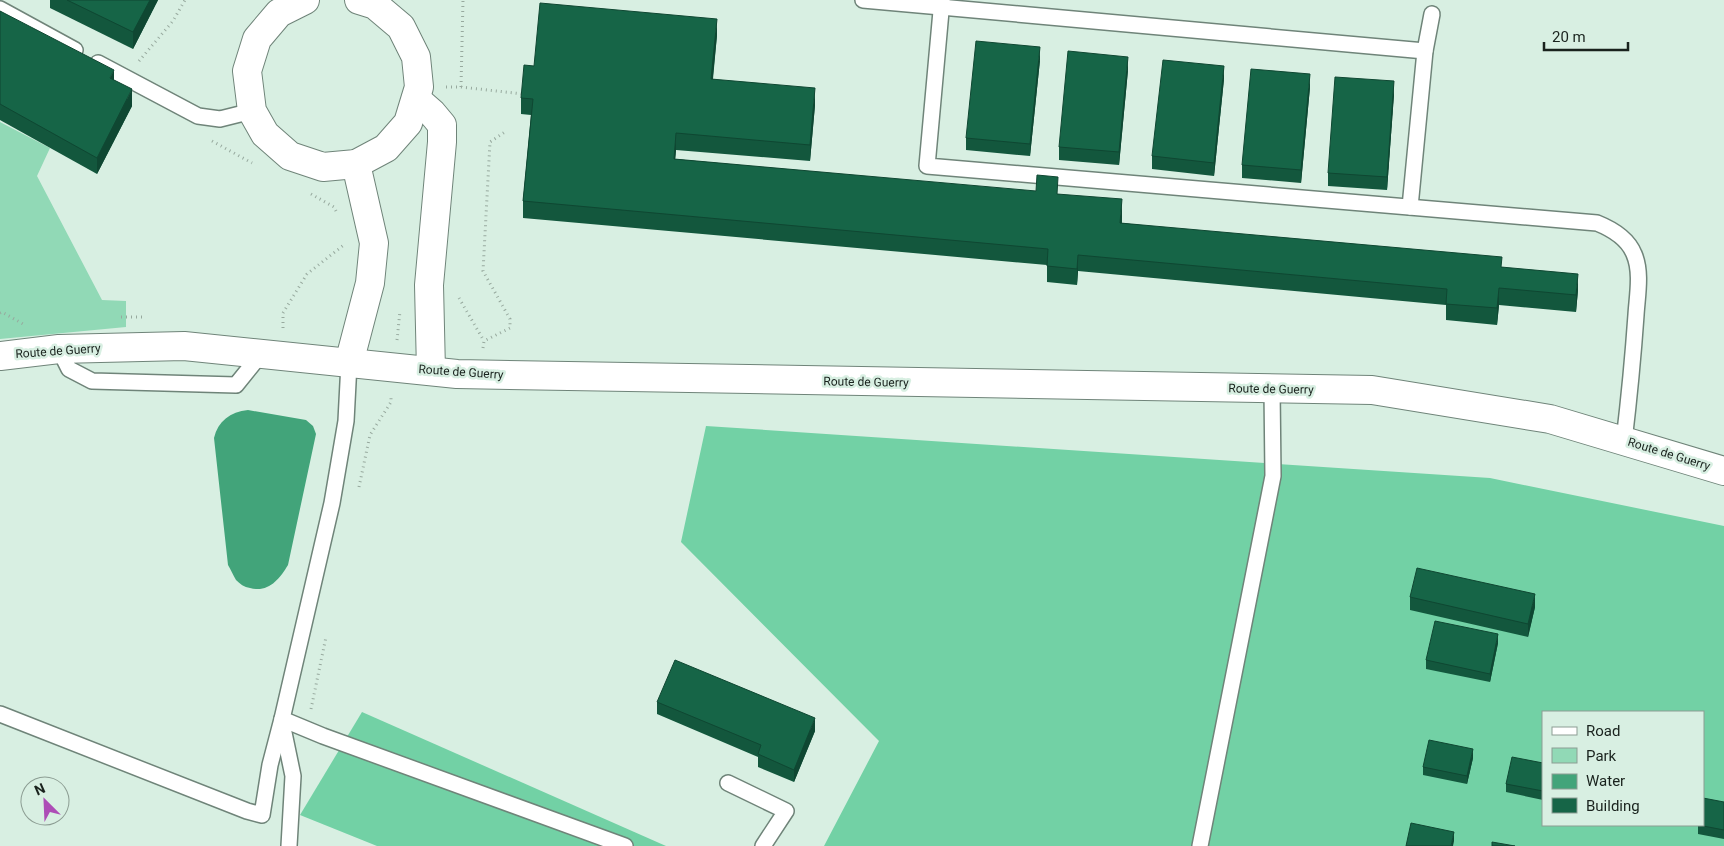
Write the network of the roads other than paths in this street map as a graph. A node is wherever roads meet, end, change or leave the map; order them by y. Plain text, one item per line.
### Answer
1 (305, 0) edge
2 (358, 0) edge
3 (862, 0) edge
4 (942, 4) edge
5 (0, 9) edge
6 (1432, 14) dead end
7 (1425, 51) junction
8 (417, 93) junction
9 (252, 111) junction
10 (356, 164) junction
11 (1410, 207) junction
12 (60, 349) junction
13 (272, 355) junction
14 (0, 356) edge
15 (349, 363) junction
16 (431, 371) junction
17 (1272, 389) junction
18 (1624, 441) junction
19 (1724, 471) edge
20 (0, 714) edge
21 (282, 719) junction
22 (728, 783) dead end
23 (289, 846) edge
24 (625, 846) edge
25 (763, 846) edge
26 (1200, 846) edge

1 - 9 street
2 - 8 street
3 - 4 lane
4 - 7 lane
4 - 11 lane
5 - 9 lane
6 - 7 lane
7 - 11 lane
8 - 10 street
8 - 16 street
9 - 10 street
10 - 15 street
11 - 18 lane
12 - 13 street, Route de Guerry
12 - 13 lane
12 - 14 street, Route de Guerry
13 - 15 street, Route de Guerry
15 - 16 street, Route de Guerry
15 - 21 lane
16 - 17 street, Route de Guerry
17 - 18 street, Route de Guerry
17 - 26 lane
18 - 19 street, Route de Guerry
20 - 21 lane
21 - 23 lane
21 - 24 lane
22 - 25 lane

